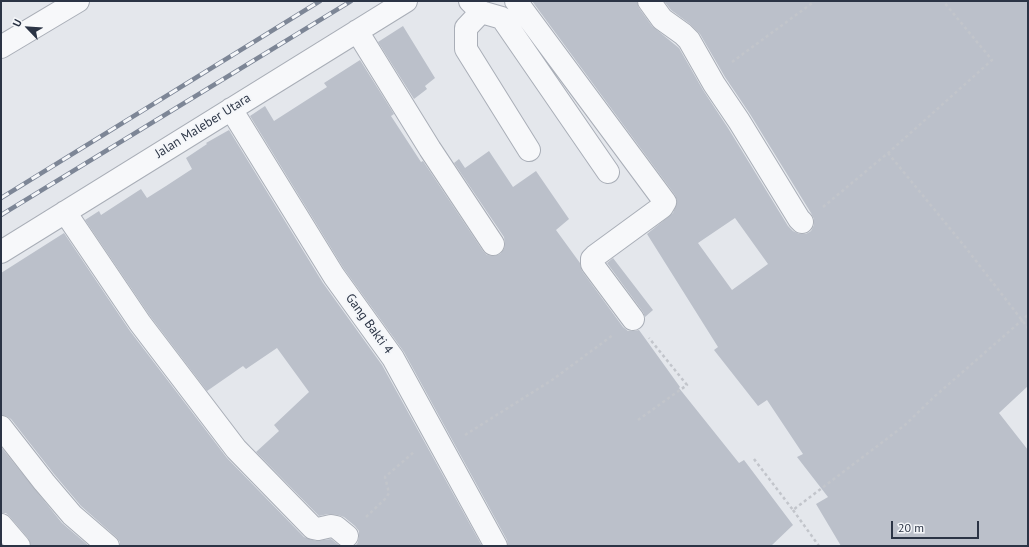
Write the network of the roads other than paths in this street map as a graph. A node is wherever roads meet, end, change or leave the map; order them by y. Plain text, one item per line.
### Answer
1 (78, 1) edge
2 (406, 1) edge
3 (516, 1) edge
4 (649, 1) edge
5 (476, 7) edge
6 (356, 31) junction
7 (1, 47) edge
8 (231, 109) junction
9 (529, 150) dead end
10 (608, 172) dead end
11 (65, 212) junction
12 (802, 222) road end
13 (493, 244) dead end
14 (1, 252) edge
15 (633, 319) road end
16 (1, 426) edge
17 (1, 525) edge
18 (347, 536) road end
19 (18, 546) edge
20 (108, 546) edge
21 (496, 546) edge

1 - 7 street
2 - 6 street, Jalan Maleber Utara
3 - 15 street
4 - 12 street
5 - 9 street
5 - 10 street
6 - 8 street, Jalan Maleber Utara
6 - 13 street
8 - 11 street, Jalan Maleber Utara
8 - 21 street, Gang Bakti 4
11 - 14 street, Jalan Maleber Utara
11 - 18 street
16 - 20 street
17 - 19 street

